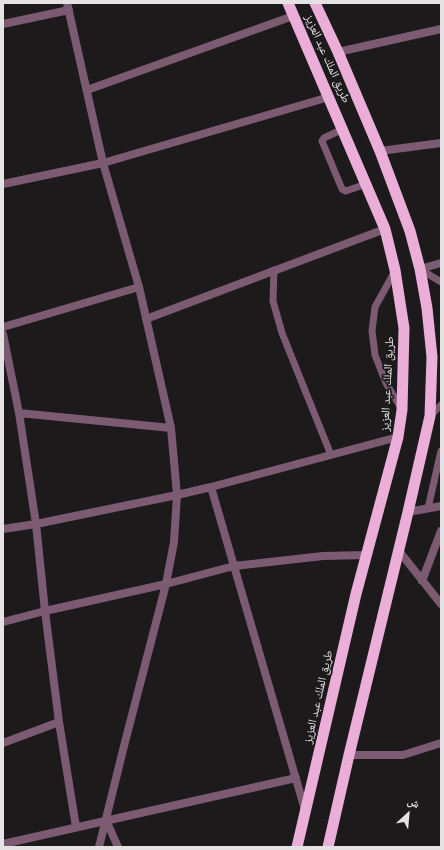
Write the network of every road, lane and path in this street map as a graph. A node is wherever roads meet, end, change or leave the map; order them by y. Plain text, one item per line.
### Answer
1 (288, 3) edge
2 (315, 3) edge
3 (68, 7) edge
4 (293, 16) junction
5 (3, 24) edge
6 (441, 29) edge
7 (338, 52) junction
8 (86, 90) junction
9 (329, 97) junction
10 (343, 129) junction
11 (441, 143) edge
12 (380, 151) junction
13 (103, 163) junction
14 (3, 184) edge
15 (366, 184) junction
16 (385, 229) junction
17 (441, 263) edge
18 (420, 269) junction
19 (274, 270) junction
20 (395, 270) junction
21 (441, 282) edge
22 (139, 287) junction
23 (146, 319) junction
24 (3, 327) edge
25 (3, 334) edge
26 (441, 405) edge
27 (402, 410) junction
28 (19, 413) junction
29 (430, 416) junction
30 (171, 428) junction
31 (398, 437) junction
32 (441, 451) edge
33 (331, 455) junction
34 (211, 487) junction
35 (177, 495) junction
36 (441, 506) edge
37 (428, 508) junction
38 (408, 512) junction
39 (36, 524) junction
40 (3, 529) edge
41 (441, 531) edge
42 (399, 551) junction
43 (366, 555) junction
44 (234, 566) junction
45 (422, 581) junction
46 (166, 584) junction
47 (441, 604) edge
48 (44, 612) junction
49 (3, 622) edge
50 (59, 722) junction
51 (3, 743) edge
52 (441, 743) edge
53 (349, 755) junction
54 (296, 778) junction
55 (305, 810) junction
56 (106, 820) junction
57 (76, 827) junction
58 (3, 844) edge
59 (99, 847) edge
60 (118, 847) edge
61 (297, 847) edge
62 (328, 847) edge

1 - 4 highway, طريق الملك عبد العزيز
2 - 7 highway, طريق الملك عبد العزيز
3 - 5 street
3 - 8 street
4 - 8 street
4 - 9 highway, طريق الملك عبد العزيز
6 - 7 street
7 - 12 highway, طريق الملك عبد العزيز
8 - 13 street
9 - 10 highway, طريق الملك عبد العزيز
9 - 13 street
10 - 15 highway, طريق الملك عبد العزيز
10 - 15 lane
11 - 12 street
12 - 18 highway, طريق الملك عبد العزيز
13 - 14 street
13 - 22 street
15 - 16 highway, طريق الملك عبد العزيز
16 - 19 street
16 - 20 highway, طريق الملك عبد العزيز
17 - 18 street
18 - 21 lane
18 - 29 highway, طريق الملك عبد العزيز
19 - 23 street
19 - 33 lane
20 - 27 highway, طريق الملك عبد العزيز
20 - 27 lane
22 - 23 street
22 - 24 street
23 - 30 street
25 - 28 street
26 - 29 lane
27 - 31 highway, طريق الملك عبد العزيز
28 - 30 street
28 - 39 street
29 - 38 highway, طريق الملك عبد العزيز
30 - 35 street
31 - 33 street
31 - 43 highway, طريق الملك عبد العزيز
32 - 37 lane
33 - 34 street
34 - 35 street
34 - 44 street
35 - 39 street
35 - 46 street
36 - 37 street
37 - 38 street
38 - 42 highway, طريق الملك عبد العزيز
39 - 40 street
39 - 48 street
41 - 45 street
42 - 45 street
42 - 53 highway, طريق الملك عبد العزيز
43 - 44 street
43 - 55 highway, طريق الملك عبد العزيز
44 - 46 street
44 - 54 street
45 - 47 street
46 - 48 street
46 - 56 street
48 - 49 street
48 - 50 street
50 - 51 street
50 - 57 street
52 - 53 street
53 - 62 highway, طريق الملك عبد العزيز
54 - 55 street
54 - 56 street
55 - 61 highway, طريق الملك عبد العزيز
56 - 57 street
56 - 59 street
56 - 60 street
57 - 58 street

